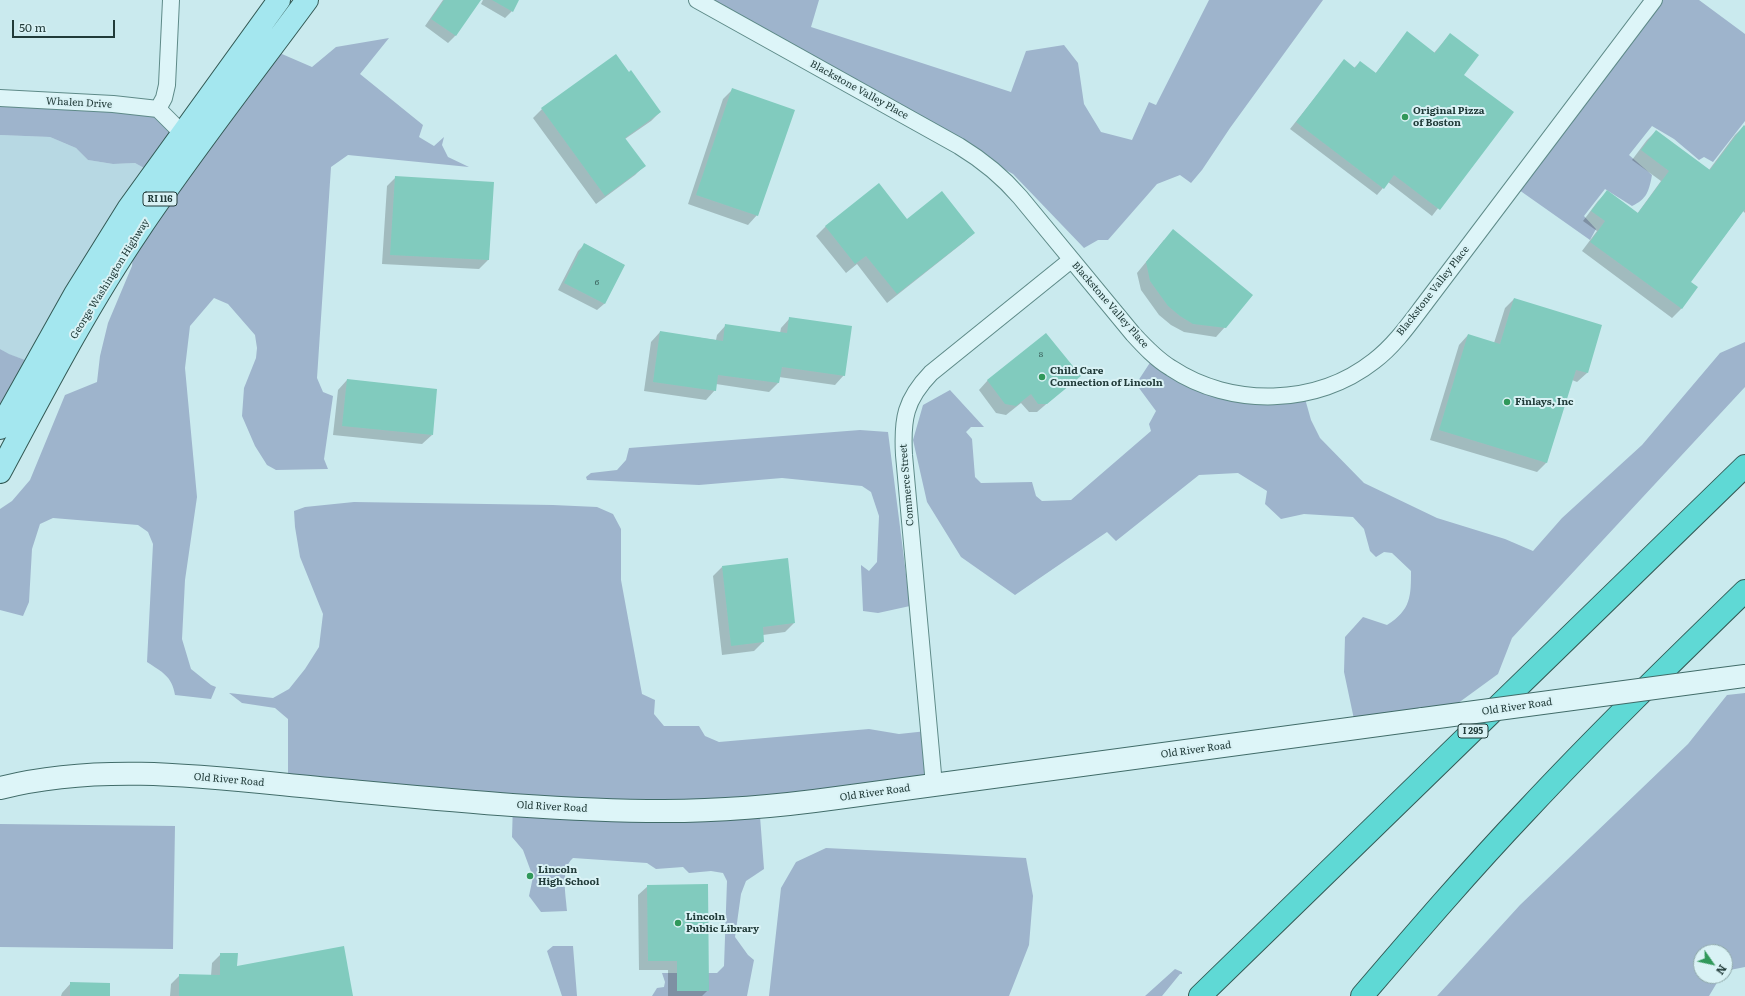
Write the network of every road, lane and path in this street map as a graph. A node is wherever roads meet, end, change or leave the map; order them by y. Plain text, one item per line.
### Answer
1 (171, 0) edge
2 (279, 0) edge
3 (307, 0) edge
4 (697, 0) edge
5 (1654, 0) edge
6 (0, 98) edge
7 (158, 109) junction
8 (182, 133) junction
9 (1071, 260) junction
10 (24, 406) junction
11 (0, 428) edge
12 (1745, 466) edge
13 (0, 472) edge
14 (1745, 591) edge
15 (1745, 676) edge
16 (934, 785) junction
17 (0, 788) edge
18 (1200, 996) edge
19 (1362, 996) edge

1 - 7 street
2 - 8 main road, George Washington Highway / RI 116
3 - 10 main road, George Washington Highway / RI 116
4 - 9 street, Blackstone Valley Place
5 - 9 street, Blackstone Valley Place
6 - 7 street, Whalen Drive
7 - 8 street
8 - 10 main road, George Washington Highway / RI 116
9 - 16 street, Commerce Street
10 - 11 main road, George Washington Highway / RI 116
10 - 13 main road, George Washington Highway / RI 116
12 - 18 highway, I 295
14 - 19 highway
15 - 16 main road, Old River Road, bridge
16 - 17 main road, Old River Road

